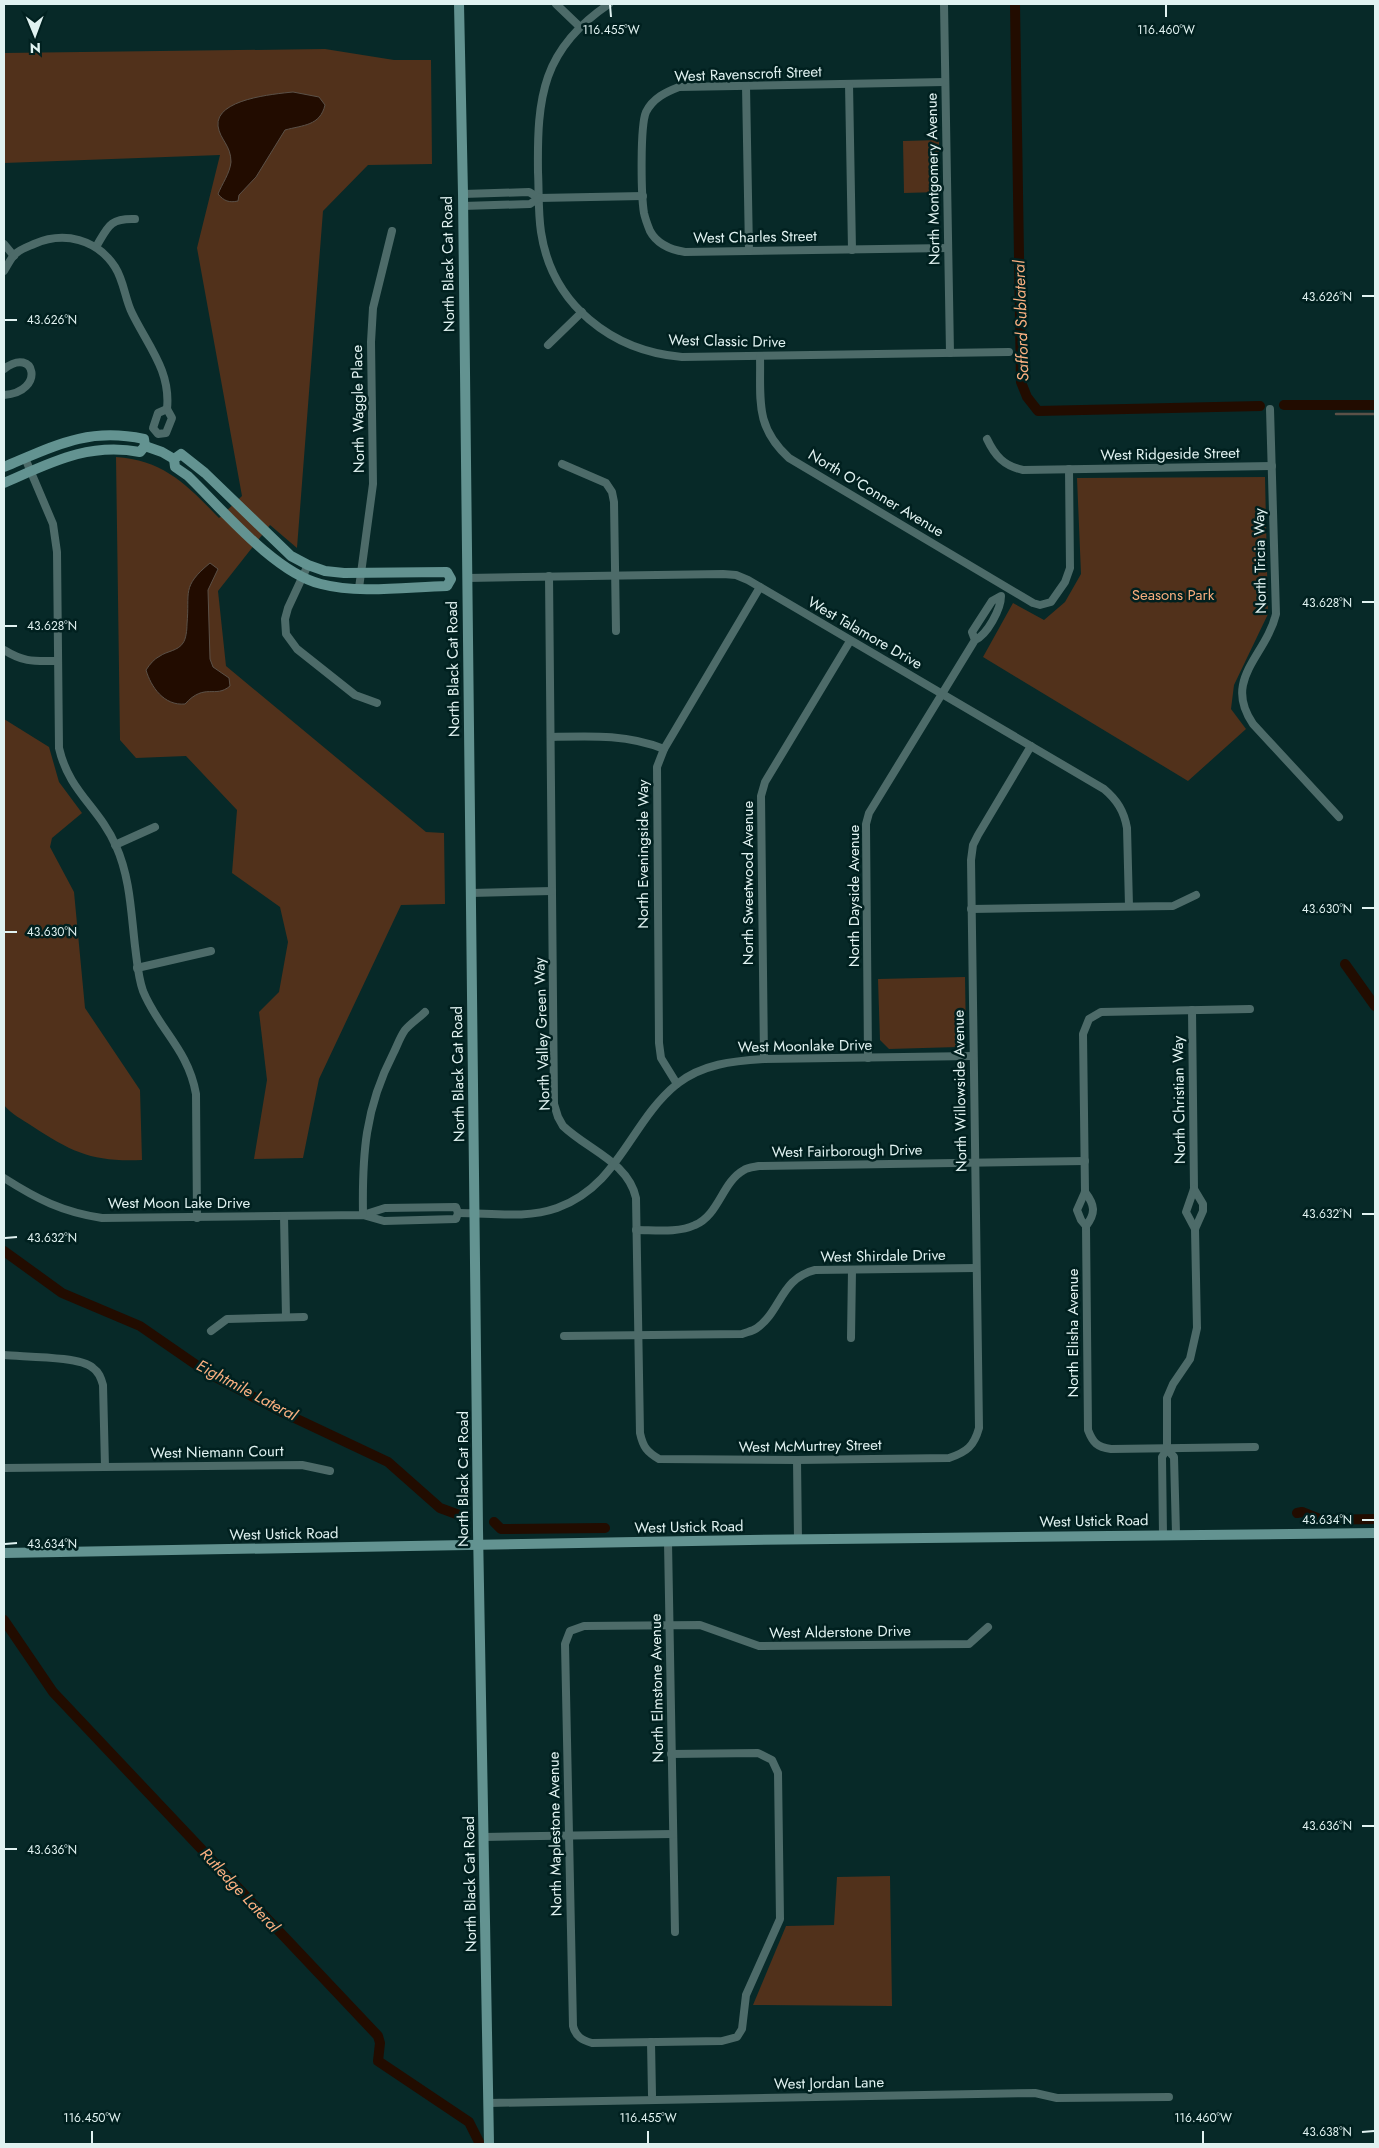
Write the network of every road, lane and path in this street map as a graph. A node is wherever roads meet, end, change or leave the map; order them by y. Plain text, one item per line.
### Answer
1 (458, 4) edge
2 (556, 4) edge
3 (610, 4) edge
4 (944, 4) edge
5 (580, 27) junction
6 (945, 82) junction
7 (850, 84) junction
8 (746, 86) junction
9 (463, 194) junction
10 (643, 196) junction
11 (539, 198) junction
12 (463, 206) junction
13 (134, 219) dead end
14 (392, 231) dead end
15 (4, 244) edge
16 (96, 247) junction
17 (948, 248) junction
18 (852, 250) junction
19 (749, 251) junction
20 (14, 256) junction
21 (4, 271) edge
22 (582, 312) junction
23 (548, 345) dead end
24 (1009, 352) dead end
25 (950, 353) junction
26 (760, 356) junction
27 (4, 369) edge
28 (4, 395) edge
29 (167, 409) junction
30 (1270, 409) dead end
31 (158, 434) junction
32 (987, 439) dead end
33 (149, 447) junction
34 (25, 458) junction
35 (174, 459) junction
36 (562, 464) dead end
37 (1272, 466) junction
38 (4, 467) edge
39 (1069, 469) junction
40 (30, 472) junction
41 (4, 483) edge
42 (308, 565) junction
43 (361, 573) junction
44 (615, 575) junction
45 (549, 576) junction
46 (302, 577) junction
47 (467, 578) junction
48 (450, 579) junction
49 (760, 587) junction
50 (1006, 587) junction
51 (359, 588) junction
52 (616, 631) dead end
53 (850, 641) junction
54 (4, 650) edge
55 (58, 661) junction
56 (941, 693) junction
57 (377, 703) dead end
58 (551, 737) junction
59 (1031, 746) junction
60 (664, 749) junction
61 (1339, 817) dead end
62 (155, 827) dead end
63 (115, 844) junction
64 (552, 891) junction
65 (471, 893) junction
66 (1196, 895) dead end
67 (1128, 906) junction
68 (971, 909) junction
69 (211, 952) dead end
70 (137, 968) junction
71 (1250, 1009) dead end
72 (1192, 1010) junction
73 (425, 1012) dead end
74 (973, 1056) junction
75 (868, 1058) junction
76 (764, 1060) junction
77 (677, 1084) junction
78 (1085, 1161) junction
79 (975, 1163) junction
80 (615, 1165) junction
81 (4, 1178) edge
82 (1194, 1188) junction
83 (1085, 1192) junction
84 (458, 1213) junction
85 (475, 1213) junction
86 (363, 1215) junction
87 (284, 1216) junction
88 (197, 1218) junction
89 (1086, 1226) junction
90 (1195, 1229) junction
91 (636, 1230) junction
92 (976, 1268) junction
93 (852, 1270) junction
94 (286, 1317) junction
95 (304, 1317) dead end
96 (211, 1331) dead end
97 (638, 1335) junction
98 (564, 1336) dead end
99 (852, 1338) dead end
100 (4, 1355) edge
101 (1255, 1447) dead end
102 (970, 1449) joint
103 (1167, 1449) junction
104 (650, 1454) joint
105 (797, 1460) junction
106 (104, 1467) junction
107 (4, 1468) edge
108 (330, 1471) dead end
109 (1375, 1533) edge
110 (1176, 1534) junction
111 (1163, 1535) junction
112 (798, 1540) junction
113 (668, 1542) junction
114 (479, 1546) junction
115 (4, 1553) edge
116 (669, 1625) junction
117 (988, 1627) dead end
118 (570, 1631) joint
119 (672, 1754) junction
120 (673, 1834) junction
121 (570, 1836) junction
122 (484, 1837) junction
123 (675, 1932) dead end
124 (651, 2042) junction
125 (652, 2095) dead end
126 (1169, 2097) dead end
127 (489, 2103) junction
128 (489, 2144) edge

1 - 9 main road, North Black Cat Road
2 - 5 street
3 - 5 street, West Classic Drive
4 - 6 street, North Montgomery Avenue
5 - 11 street, West Classic Drive
6 - 7 street, West Ravenscroft Street
6 - 17 street, North Montgomery Avenue
7 - 8 street, West Ravenscroft Street
7 - 18 street
8 - 10 street, West Ravenscroft Street
8 - 19 street
9 - 11 street
9 - 12 main road, North Black Cat Road
10 - 11 street
10 - 19 street, West Charles Street
11 - 12 street
11 - 22 street, West Classic Drive
12 - 47 main road, North Black Cat Road
13 - 16 street
14 - 43 street, North Waggle Place
15 - 20 street
16 - 20 street
16 - 29 street
17 - 18 street, West Charles Street
17 - 25 street, North Montgomery Avenue
18 - 19 street, West Charles Street
20 - 21 street
22 - 23 street
22 - 26 street, West Classic Drive
24 - 25 street, West Classic Drive
25 - 26 street, West Classic Drive
26 - 50 street, North O'Conner Avenue
27 - 28 street
29 - 31 street
29 - 31 street
30 - 37 street, North Tricia Way
31 - 33 street
32 - 39 street, West Ridgeside Street
33 - 34 main road
33 - 35 main road
33 - 40 main road
34 - 38 main road
34 - 40 street
35 - 42 main road
35 - 46 main road
36 - 44 street
37 - 39 street, West Ridgeside Street
37 - 61 street, North Tricia Way
39 - 50 street, North O'Conner Avenue
40 - 41 main road
40 - 55 street
42 - 43 main road
42 - 46 street
43 - 48 main road
43 - 51 street, North Waggle Place
44 - 45 street, West Talamore Drive
44 - 49 street, West Talamore Drive
44 - 52 street
45 - 47 street, West Talamore Drive
45 - 58 street, North Valley Green Way
46 - 51 main road
46 - 57 street
47 - 48 main road
47 - 65 main road, North Black Cat Road
48 - 51 main road
49 - 53 street, West Talamore Drive
49 - 60 street, North Eveningside Way
50 - 56 street, North Dayside Avenue
53 - 56 street, West Talamore Drive
53 - 76 street, North Sweetwood Avenue
54 - 55 street
55 - 63 street
56 - 59 street, West Talamore Drive
56 - 75 street, North Dayside Avenue
58 - 60 street
58 - 64 street, North Valley Green Way
59 - 67 street, West Talamore Drive
59 - 68 street, North Willowside Avenue
60 - 77 street, North Eveningside Way
62 - 63 street
63 - 70 street
64 - 65 street
64 - 80 street, North Valley Green Way
65 - 85 main road, North Black Cat Road
66 - 67 street
67 - 68 street
68 - 74 street, North Willowside Avenue
69 - 70 street
70 - 88 street
71 - 72 street
72 - 78 street, North Elisha Avenue
72 - 82 street, North Christian Way
73 - 86 street
74 - 75 street, West Moonlake Drive
74 - 79 street, North Willowside Avenue
75 - 76 street, West Moonlake Drive
76 - 77 street, West Moonlake Drive
77 - 80 street, West Moonlake Drive
78 - 79 street, West Fairborough Drive
78 - 83 street, North Elisha Avenue
79 - 91 street, West Fairborough Drive
79 - 92 street, North Willowside Avenue
80 - 85 street, West Moonlake Drive
80 - 91 street, North Valley Green Way
81 - 88 street, West Moon Lake Drive
82 - 90 street, North Christian Way
82 - 90 street, North Christian Way
83 - 89 street, North Elisha Avenue
83 - 89 street, North Elisha Avenue
84 - 85 street, West Moonlake Drive
84 - 86 street, West Moon Lake Drive
84 - 86 street, West Moon Lake Drive
85 - 114 main road, North Black Cat Road
86 - 87 street, West Moon Lake Drive
87 - 88 street, West Moon Lake Drive
87 - 94 street
89 - 103 street, North Elisha Avenue
90 - 103 street, North Christian Way
91 - 97 street, North Valley Green Way
92 - 93 street, West Shirdale Drive
92 - 102 street, North Willowside Avenue
93 - 97 street, West Shirdale Drive
93 - 99 street
94 - 95 street
94 - 96 street
97 - 98 street, West Shirdale Drive
97 - 104 street, North Valley Green Way
100 - 106 street
101 - 103 street
102 - 105 street, West McMurtrey Street
103 - 110 street, North Christian Way
103 - 111 street, North Christian Way
104 - 105 street, West McMurtrey Street
105 - 112 street
106 - 107 street, West Niemann Court
106 - 108 street, West Niemann Court
109 - 110 main road, West Ustick Road
110 - 111 main road, West Ustick Road
111 - 112 main road, West Ustick Road
112 - 113 main road, West Ustick Road
113 - 114 main road, West Ustick Road
113 - 116 street, North Elmstone Avenue
114 - 115 main road, West Ustick Road
114 - 122 main road, North Black Cat Road
116 - 117 street, West Alderstone Drive
116 - 118 street, West Alderstone Drive
116 - 119 street, North Elmstone Avenue
118 - 121 street, North Maplestone Avenue
119 - 120 street, North Elmstone Avenue
119 - 124 street
120 - 121 street
120 - 123 street, North Elmstone Avenue
121 - 122 street
121 - 124 street, North Maplestone Avenue
122 - 127 main road, North Black Cat Road
124 - 125 street
126 - 127 street, West Jordan Lane
127 - 128 main road, North Black Cat Road

